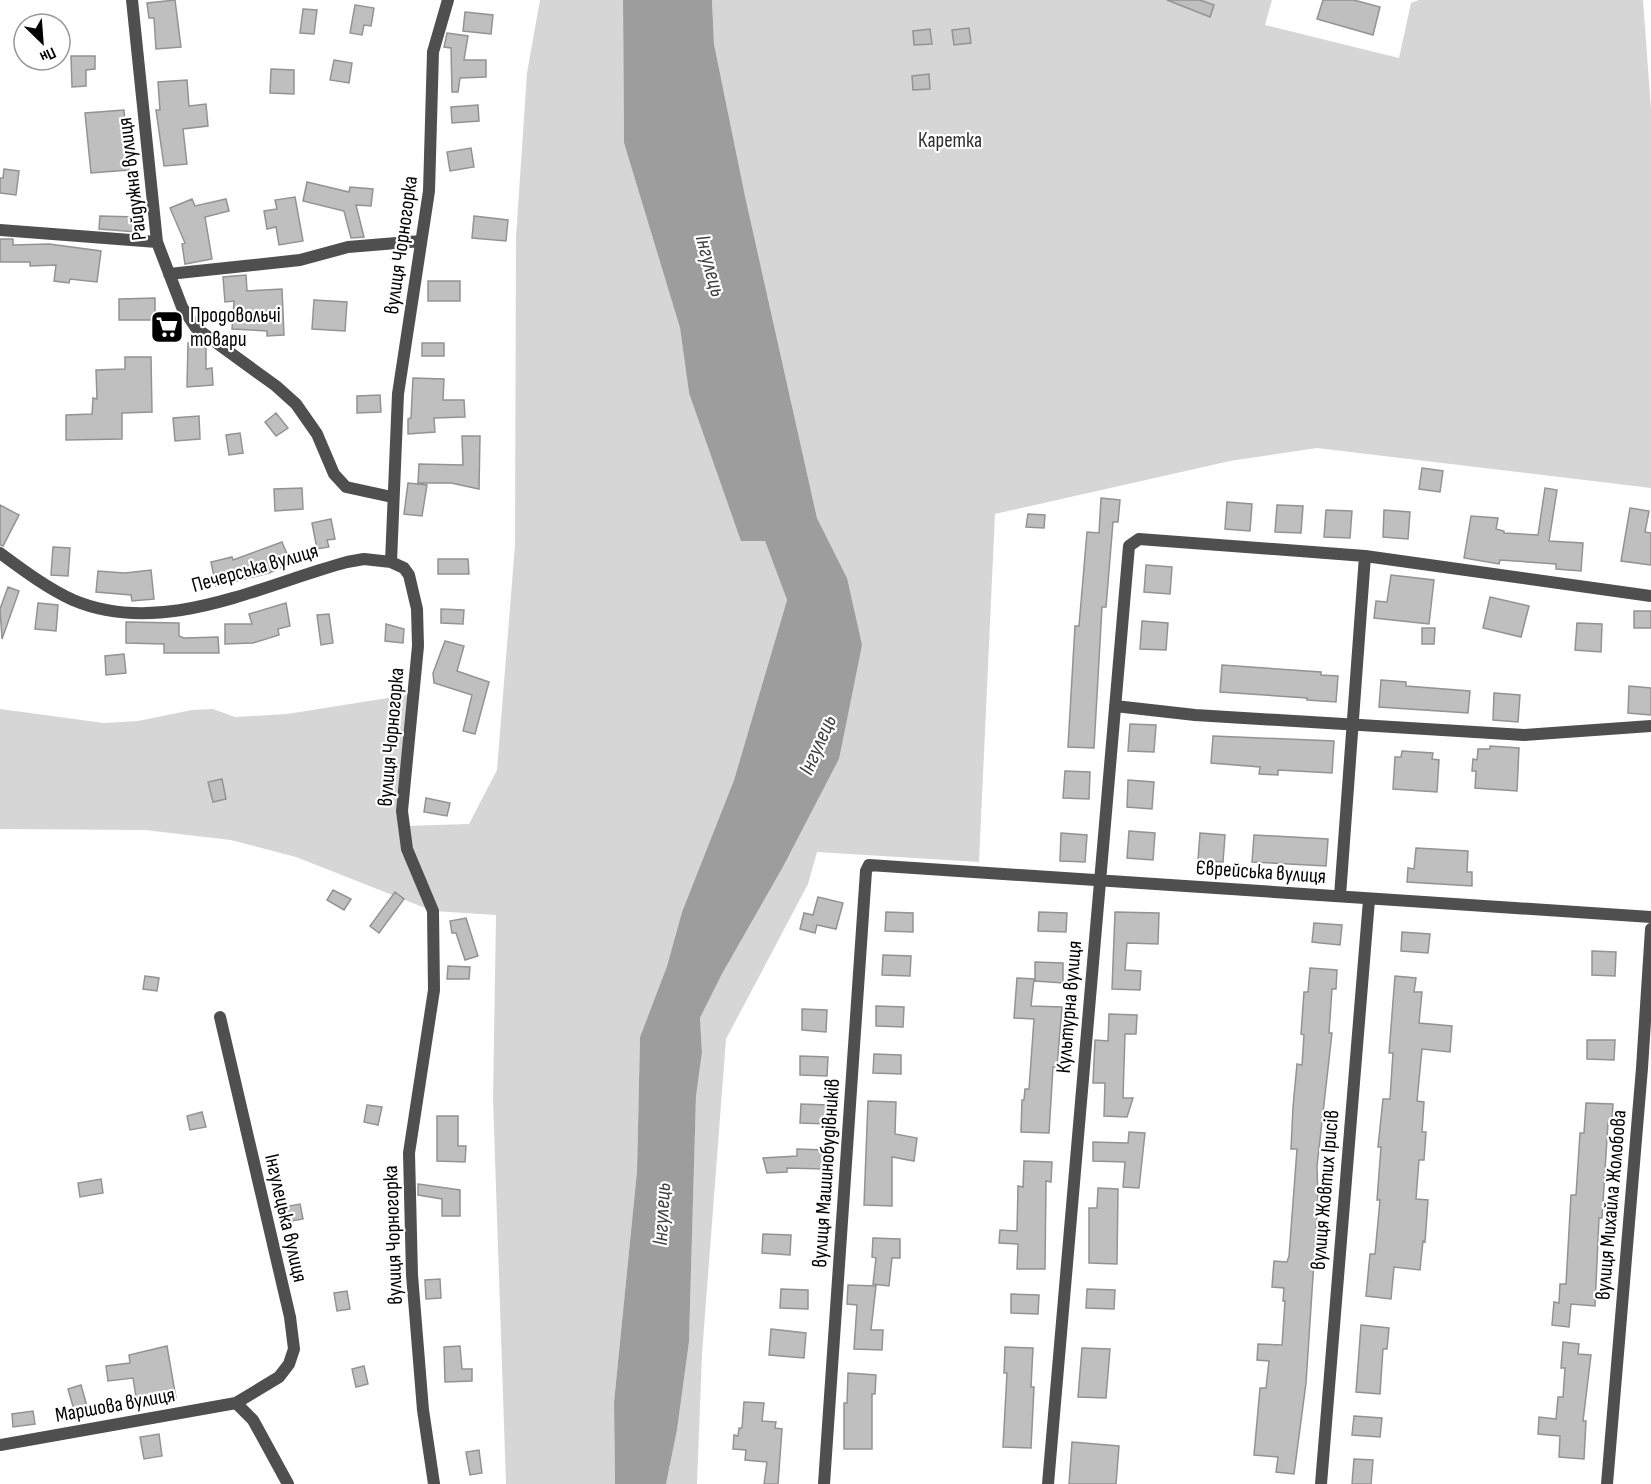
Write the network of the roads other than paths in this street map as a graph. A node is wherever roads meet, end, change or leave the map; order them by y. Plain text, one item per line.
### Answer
1 (132, 0) edge
2 (448, 0) edge
3 (0, 230) edge
4 (421, 241) junction
5 (157, 242) junction
6 (169, 274) junction
7 (392, 498) junction
8 (0, 553) edge
9 (1365, 556) junction
10 (391, 562) junction
11 (1651, 596) edge
12 (1115, 705) junction
13 (1354, 725) junction
14 (1651, 726) edge
15 (869, 865) joint
16 (1100, 880) junction
17 (1340, 896) junction
18 (1369, 900) junction
19 (1651, 917) edge
20 (1651, 929) edge
21 (220, 1017) dead end
22 (236, 1403) junction
23 (0, 1445) edge
24 (288, 1484) edge
25 (434, 1484) edge
26 (824, 1484) edge
27 (1048, 1484) edge
28 (1321, 1484) edge
29 (1608, 1484) edge

1 - 5 street, Райдужна вулиця
2 - 4 street, вулиця Чорногорка
3 - 5 street
4 - 6 street
4 - 7 street, вулиця Чорногорка
5 - 6 street, Райдужна вулиця
6 - 7 street, Райдужна вулиця
7 - 10 street, вулиця Чорногорка
8 - 10 street, Печерська вулиця
9 - 11 street
9 - 12 street, Культурна вулиця
9 - 13 street
10 - 25 street, вулиця Чорногорка
12 - 13 street
12 - 16 street, Культурна вулиця
13 - 14 street
13 - 17 street
15 - 16 street, Єврейська вулиця
15 - 26 street, вулиця Машинобудівників
16 - 17 street, Єврейська вулиця
16 - 27 street, Культурна вулиця
17 - 18 street, Єврейська вулиця
18 - 19 street, Єврейська вулиця
18 - 28 street, вулиця Жовтих Ірисів
20 - 29 street, вулиця Михайла Жолобова
21 - 22 street, Інгулецька вулиця
22 - 23 street, Маршова вулиця
22 - 24 street

